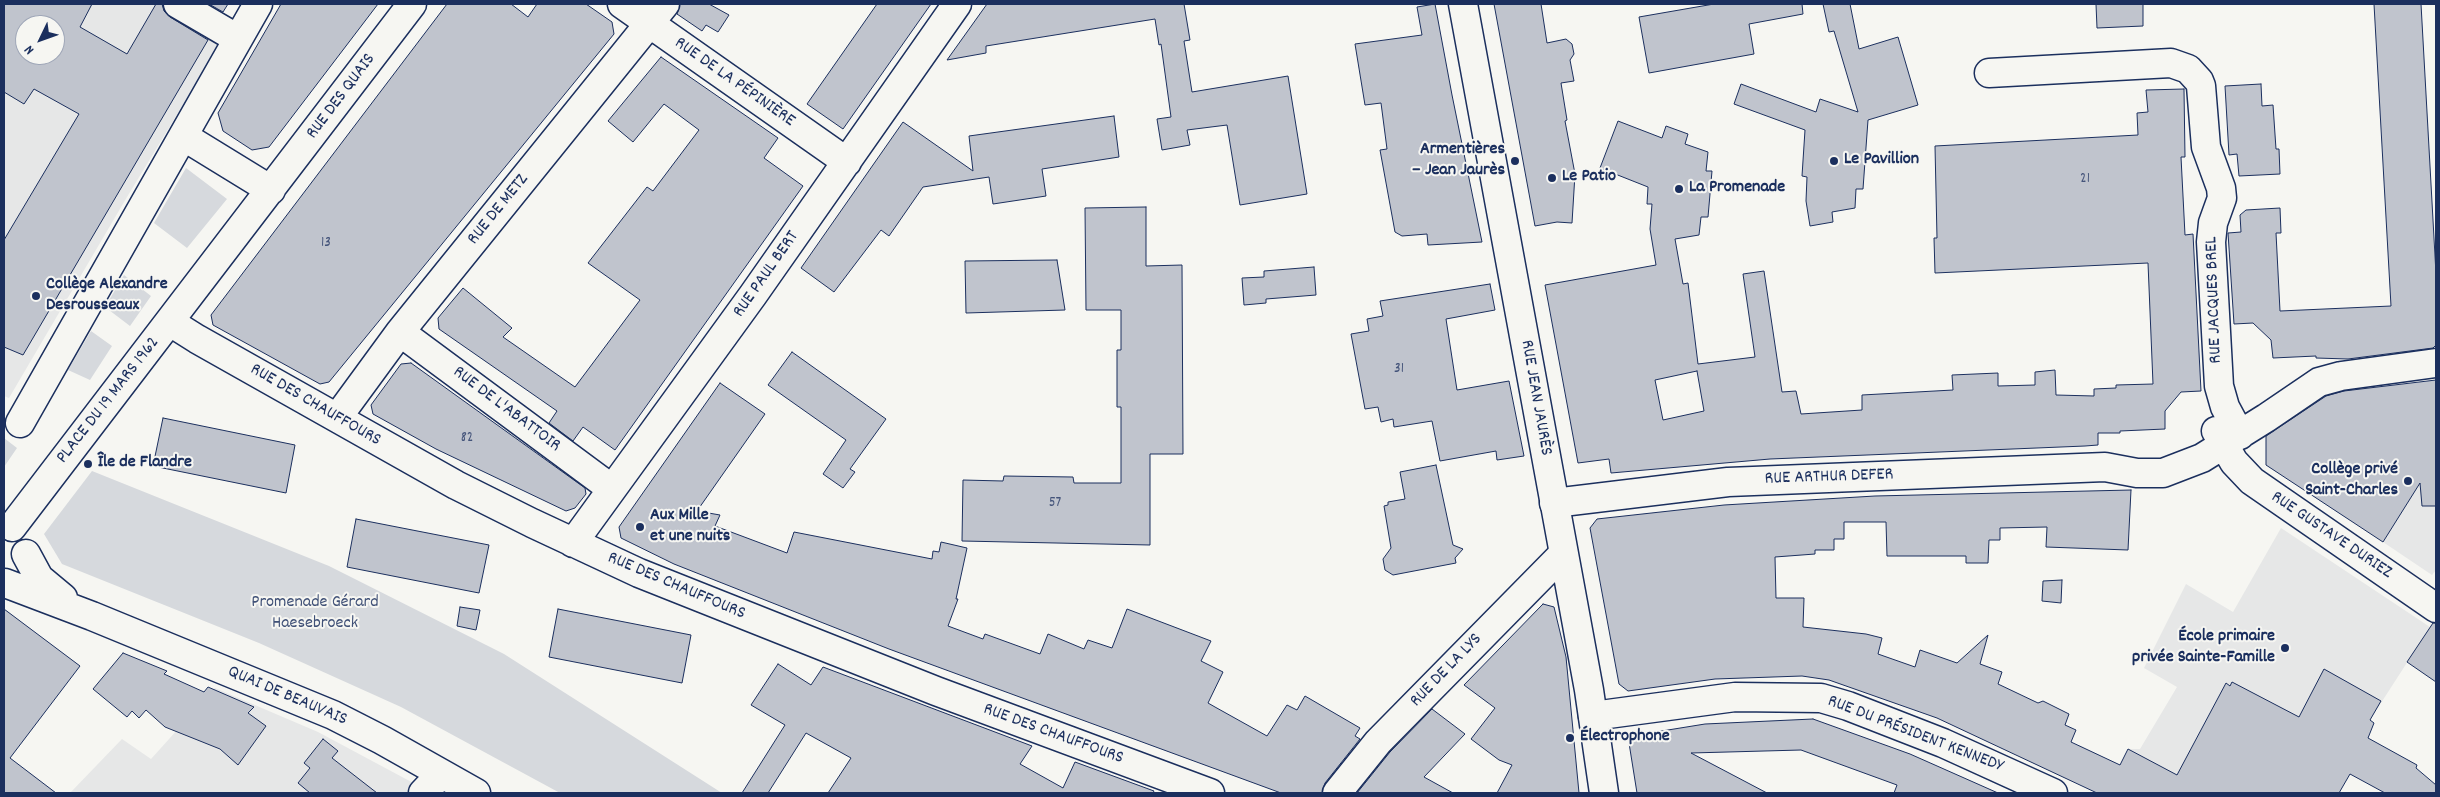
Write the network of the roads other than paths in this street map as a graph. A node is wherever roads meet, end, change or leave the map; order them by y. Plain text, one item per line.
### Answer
1 (178, 4) edge
2 (258, 4) edge
3 (412, 4) edge
4 (622, 4) edge
5 (957, 4) edge
6 (1463, 4) edge
7 (658, 14) edge
8 (238, 39) junction
9 (1989, 72) dead end
10 (183, 136) junction
11 (847, 162) junction
12 (271, 190) junction
13 (170, 322) junction
14 (400, 332) junction
15 (2436, 363) edge
16 (337, 418) junction
17 (20, 423) dead end
18 (2228, 433) junction
19 (612, 489) junction
20 (1554, 503) junction
21 (8, 526) edge
22 (573, 543) junction
23 (26, 554) junction
24 (1564, 554) junction
25 (4, 583) edge
26 (2436, 608) edge
27 (92, 616) junction
28 (1593, 716) junction
29 (432, 784) edge
30 (476, 793) edge
31 (1210, 793) edge
32 (1337, 793) edge
33 (1604, 793) edge
34 (2053, 793) edge

1 - 8 street
2 - 8 street
3 - 12 street, RUE DES QUAIS
4 - 7 street, RUE DE LA PÉPINIÈRE
5 - 11 street, RUE PAUL BERT
6 - 20 street, RUE JEAN JAURÈS
7 - 11 street, RUE DE LA PÉPINIÈRE
7 - 14 street, RUE DE METZ
8 - 10 street
9 - 18 street, RUE JACQUES BREL
10 - 12 street
10 - 17 street
11 - 19 street, RUE PAUL BERT
12 - 13 street, PLACE DU 19 MARS 1962
13 - 16 street, RUE DES CHAUFFOURS
13 - 21 street, PLACE DU 19 MARS 1962
14 - 16 street, RUE DE METZ
14 - 19 street, RUE DE L'ABATTOIR
15 - 18 street, RUE ARTHUR DEFER
16 - 22 street, RUE DES CHAUFFOURS
18 - 20 street, RUE ARTHUR DEFER
18 - 26 street, RUE GUSTAVE DURIEZ
19 - 22 street, RUE PAUL BERT
20 - 24 street, RUE JEAN JAURÈS
21 - 23 street, QUAI DE BEAUVAIS
22 - 31 street, RUE DES CHAUFFOURS
23 - 25 street
23 - 27 street, QUAI DE BEAUVAIS
24 - 28 street, RUE JEAN JAURÈS
24 - 32 street, RUE DE LA LYS
25 - 27 street, QUAI DE BEAUVAIS
27 - 29 street, QUAI DE BEAUVAIS
28 - 33 street, RUE JEAN JAURÈS
28 - 34 street, RUE DU PRÉSIDENT KENNEDY
29 - 30 street, QUAI DE BEAUVAIS

